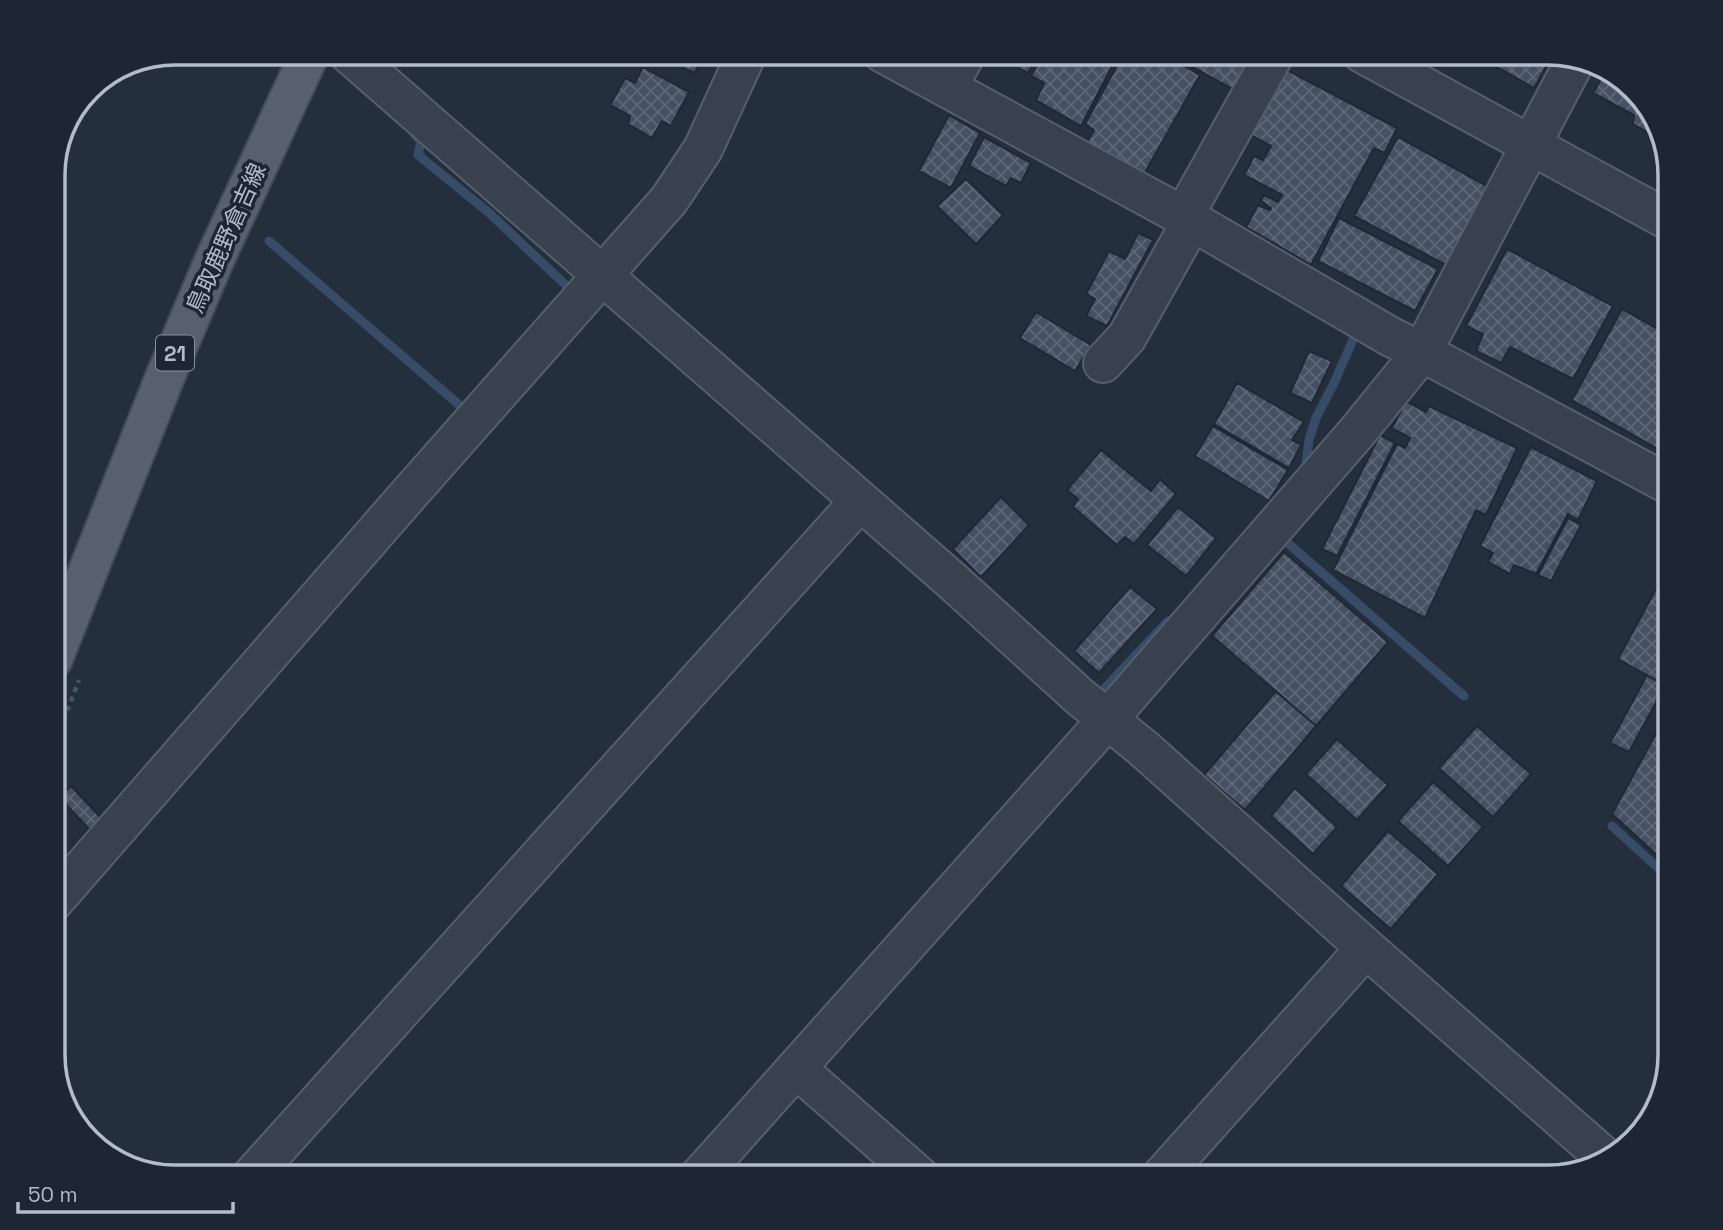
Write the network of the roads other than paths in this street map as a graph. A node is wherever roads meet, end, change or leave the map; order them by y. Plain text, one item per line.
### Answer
1 (304, 65) edge
2 (363, 65) edge
3 (741, 65) edge
4 (906, 65) edge
5 (959, 65) edge
6 (1268, 65) edge
7 (1386, 65) edge
8 (1570, 68) edge
9 (947, 88) junction
10 (1530, 144) junction
11 (1658, 214) edge
12 (1188, 219) junction
13 (602, 274) junction
14 (1422, 352) junction
15 (1103, 363) dead end
16 (1658, 478) edge
17 (860, 502) junction
18 (65, 629) edge
19 (1107, 720) junction
20 (65, 888) edge
21 (1366, 948) junction
22 (796, 1068) junction
23 (1599, 1153) edge
24 (263, 1165) edge
25 (710, 1165) edge
26 (905, 1165) edge
27 (1173, 1165) edge

1 - 18 main road, 鳥取鹿野倉吉線 / 21
2 - 13 street
3 - 13 street
4 - 9 street
5 - 9 street
6 - 12 street
7 - 10 street
8 - 10 street
9 - 12 street
10 - 11 street
10 - 14 street
12 - 14 street
12 - 15 street
13 - 17 street
13 - 20 street
14 - 16 street
14 - 19 street
17 - 19 street
17 - 24 street
19 - 21 street
19 - 22 street
21 - 23 street
21 - 27 street
22 - 25 street
22 - 26 street

